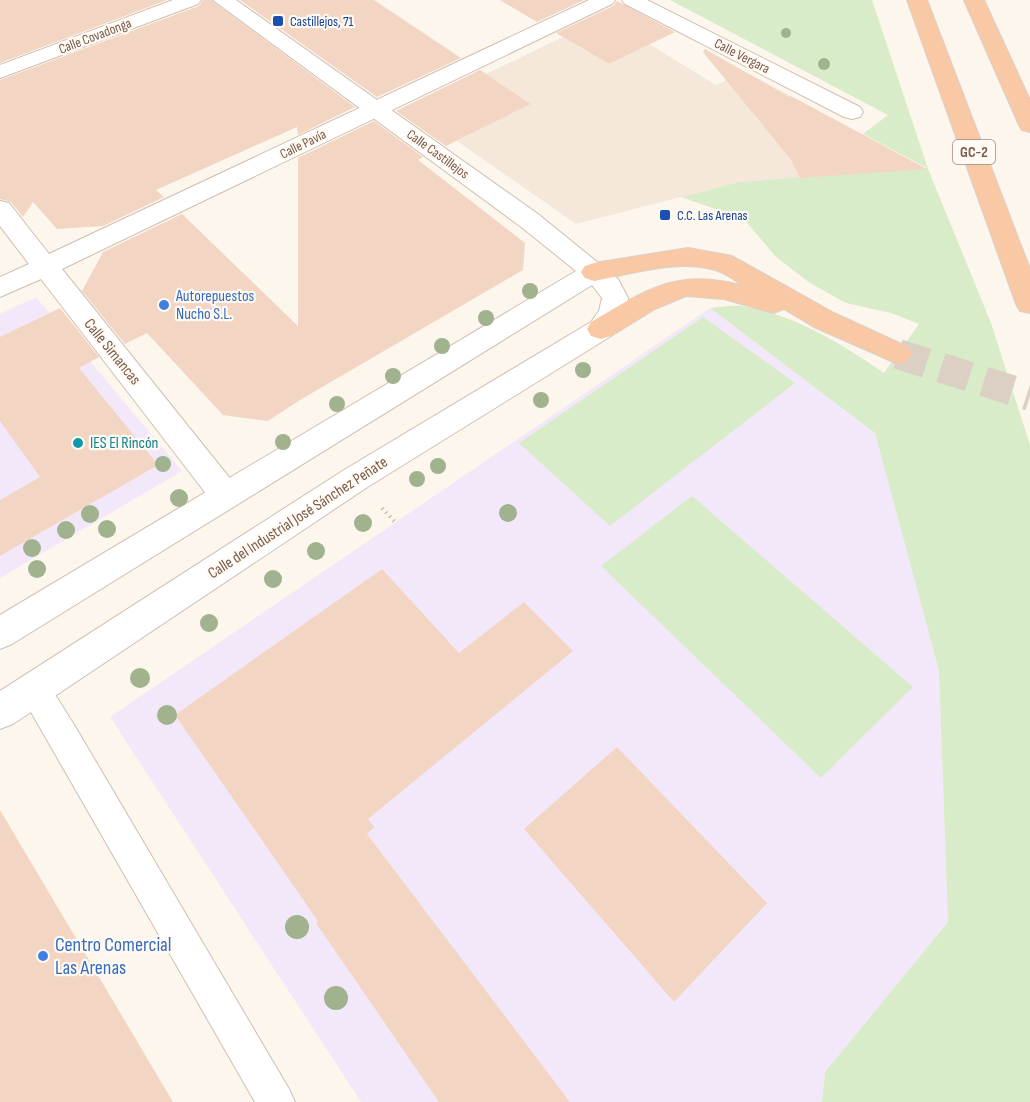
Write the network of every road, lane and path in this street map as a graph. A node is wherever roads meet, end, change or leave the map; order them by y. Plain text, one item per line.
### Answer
1 (191, 0) edge
2 (223, 0) edge
3 (605, 0) edge
4 (632, 0) edge
5 (917, 0) edge
6 (974, 0) edge
7 (0, 72) edge
8 (375, 109) junction
9 (852, 112) dead end
10 (1030, 125) edge
11 (0, 209) edge
12 (45, 268) junction
13 (594, 272) junction
14 (0, 288) edge
15 (1030, 304) edge
16 (824, 320) junction
17 (601, 329) junction
18 (898, 354) tunnel mouth
19 (225, 495) junction
20 (0, 633) edge
21 (35, 690) junction
22 (0, 712) edge
23 (276, 1102) edge

1 - 7 street, Calle Covadonga
2 - 8 street, Calle Castillejos
3 - 8 street, Calle Pavía
4 - 9 street, Calle Vergara
5 - 15 highway, GC-2
6 - 10 highway
8 - 12 street, Calle Pavía
8 - 13 street, Calle Castillejos
11 - 12 street, Calle Simancas
12 - 14 street, Calle Pavía
12 - 19 street, Calle Simancas
13 - 16 highway
13 - 17 street, Calle Castillejos
13 - 19 street
16 - 17 highway
16 - 18 highway
17 - 21 street, Calle del Industrial José Sánchez Peñate
19 - 20 street
21 - 22 street, Calle del Industrial José Sánchez Peñate
21 - 23 lane

